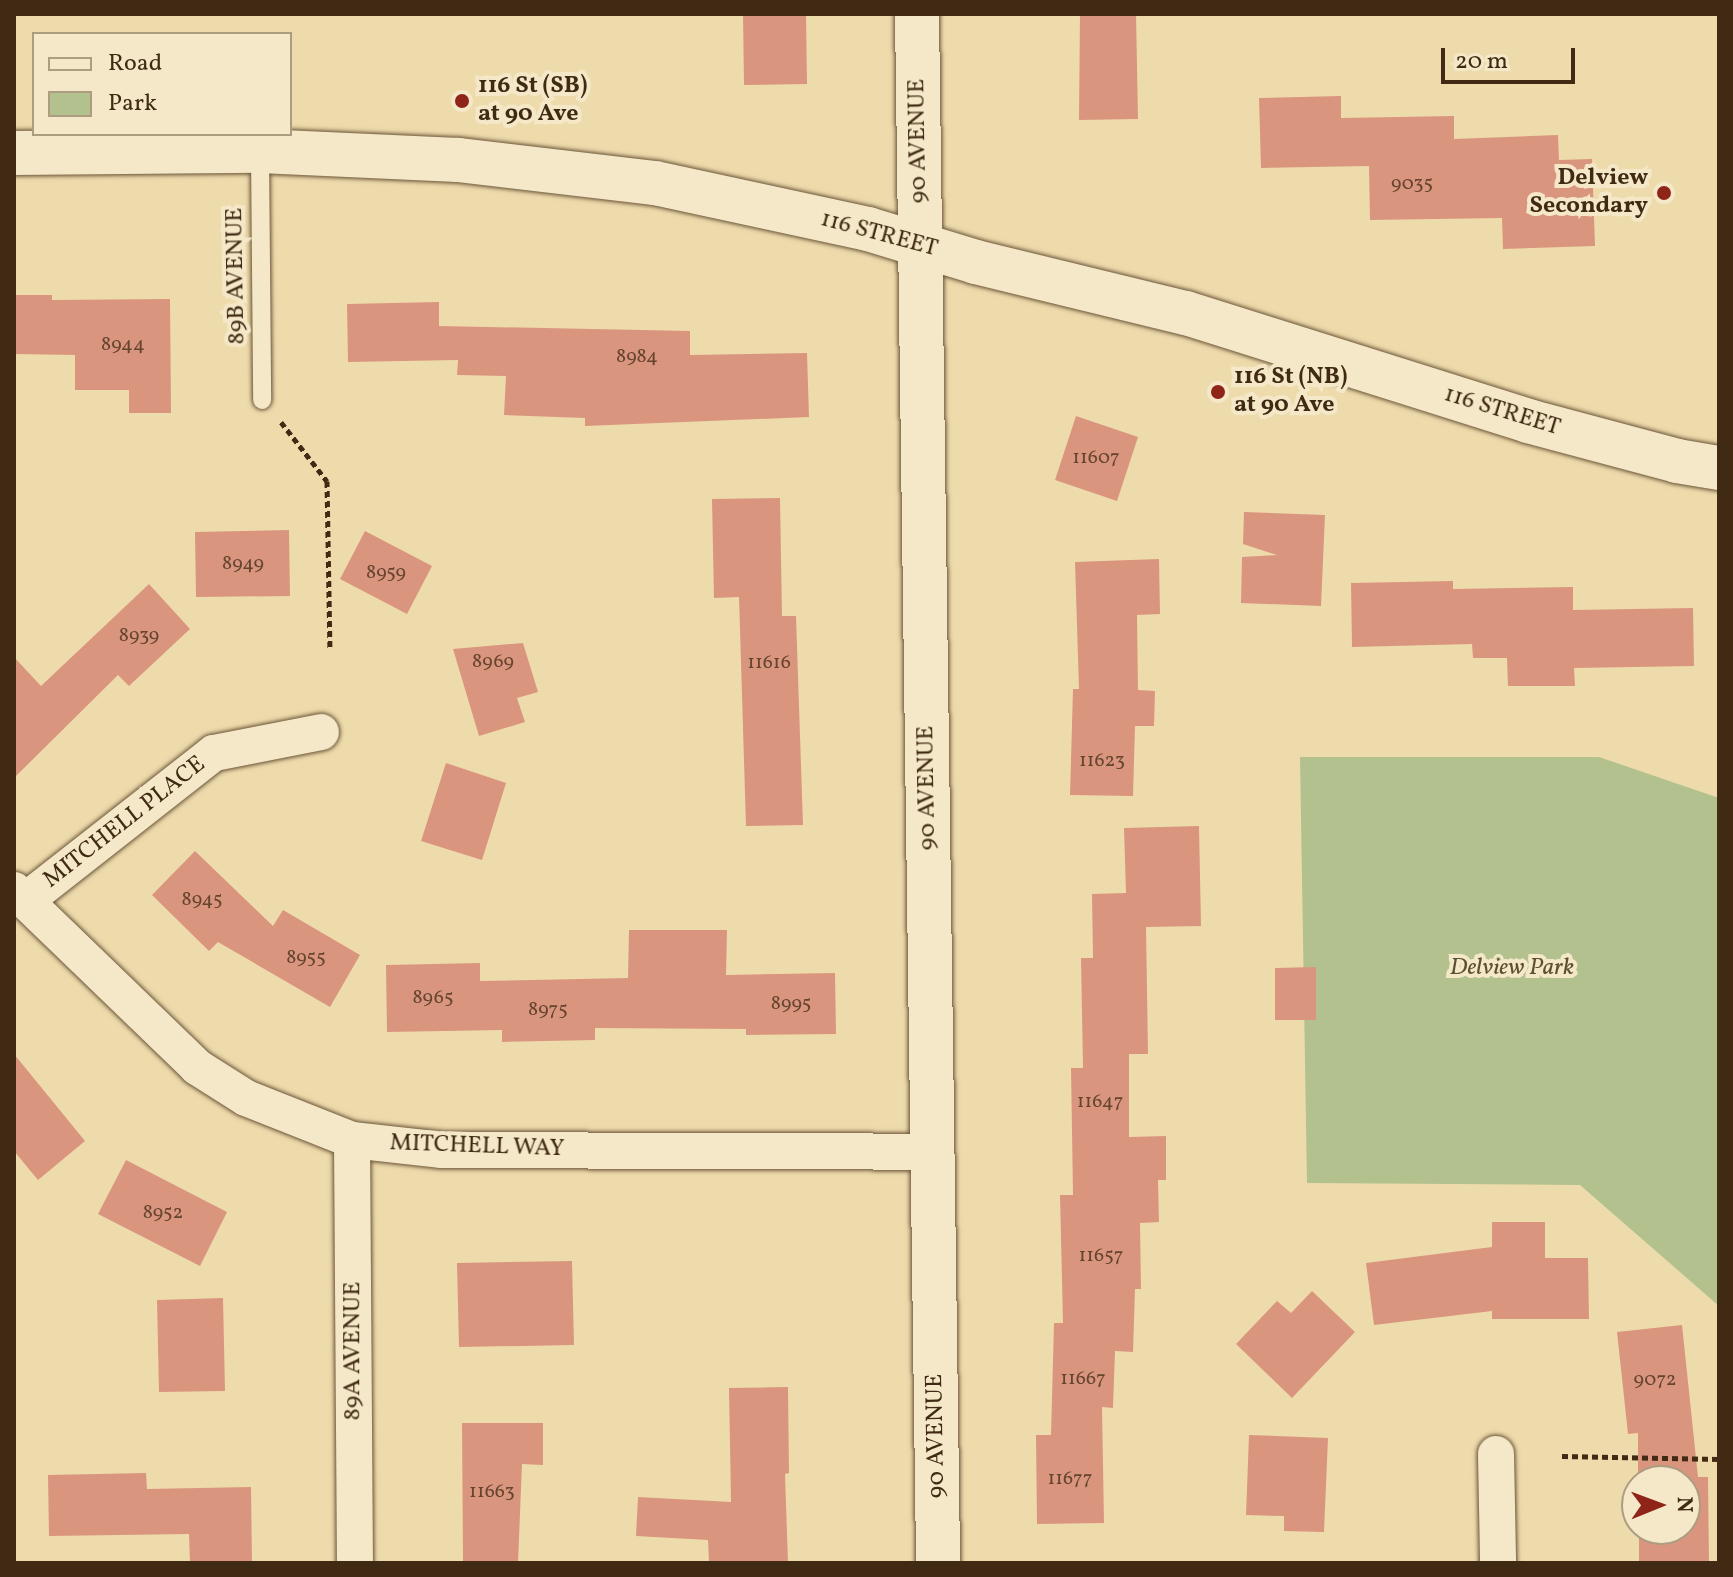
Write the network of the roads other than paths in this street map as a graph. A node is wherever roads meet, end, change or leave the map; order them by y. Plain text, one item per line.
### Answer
1 (917, 14) edge
2 (260, 151) junction
3 (14, 153) edge
4 (920, 243) junction
5 (262, 400) road end
6 (1719, 468) edge
7 (321, 732) dead end
8 (20, 896) edge
9 (352, 1140) junction
10 (933, 1152) junction
11 (1496, 1454) dead end
12 (355, 1563) edge
13 (938, 1563) edge
14 (1498, 1563) edge

1 - 4 street, 90 AVENUE
2 - 3 street, 116 STREET
2 - 4 street, 116 STREET
2 - 5 lane, 89B AVENUE
4 - 6 street, 116 STREET
4 - 10 street, 90 AVENUE
7 - 8 street, MITCHELL PLACE
8 - 9 street, MITCHELL WAY
9 - 10 street, MITCHELL WAY
9 - 12 street, 89A AVENUE
10 - 13 street, 90 AVENUE
11 - 14 street

